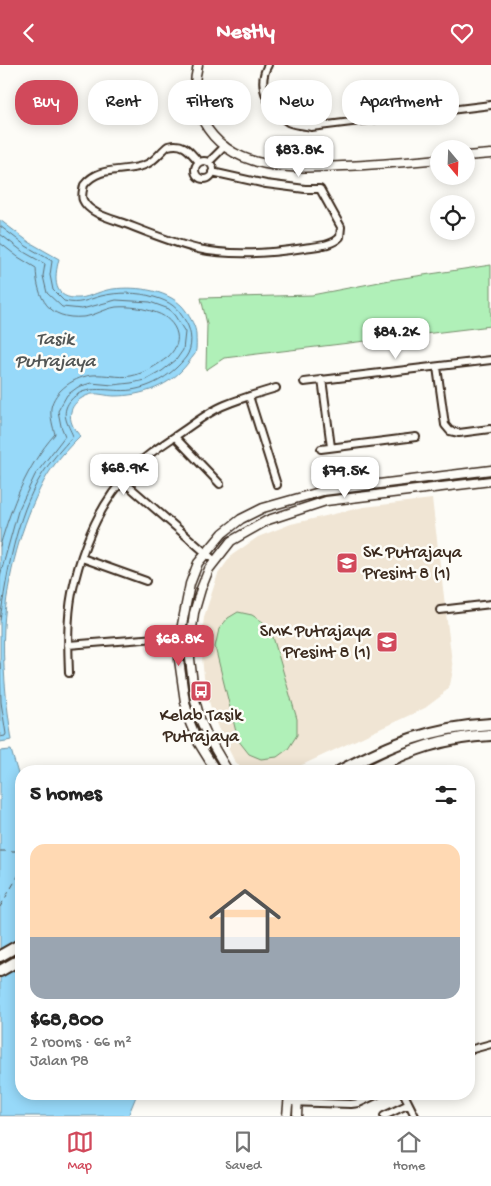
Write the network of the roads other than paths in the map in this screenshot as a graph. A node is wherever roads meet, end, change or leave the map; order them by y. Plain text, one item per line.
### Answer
1 (198, 65) edge
2 (268, 65) edge
3 (491, 105) edge
4 (225, 146) junction
5 (491, 154) edge
6 (475, 156) edge
7 (430, 160) edge
8 (199, 162) junction
9 (209, 163) junction
10 (212, 172) junction
11 (491, 361) edge
12 (437, 367) junction
13 (322, 379) junction
14 (304, 381) dead end
15 (276, 388) dead end
16 (249, 396) junction
17 (490, 429) edge
18 (175, 437) junction
19 (416, 437) dead end
20 (331, 447) junction
21 (321, 449) dead end
22 (491, 470) edge
23 (123, 481) junction
24 (491, 481) edge
25 (220, 484) dead end
26 (277, 485) dead end
27 (206, 553) junction
28 (82, 557) junction
29 (216, 561) junction
30 (146, 581) dead end
31 (491, 605) edge
32 (440, 609) dead end
33 (156, 638) dead end
34 (68, 645) junction
35 (69, 673) dead end
36 (491, 725) edge
37 (491, 735) edge
38 (212, 765) edge
39 (224, 765) edge
40 (352, 765) edge
41 (381, 765) edge
42 (15, 947) edge
43 (0, 956) edge
44 (15, 962) edge
45 (0, 971) edge
46 (491, 1043) edge
47 (475, 1048) edge
48 (288, 1100) edge
49 (292, 1100) edge
50 (297, 1100) edge
51 (365, 1100) edge
52 (407, 1100) edge
53 (297, 1103) junction
54 (409, 1104) junction
55 (287, 1116) edge
56 (297, 1116) edge
57 (384, 1116) edge
58 (415, 1116) edge

1 - 4 street
2 - 3 street
4 - 7 street
4 - 9 street
5 - 6 street
8 - 9 street
8 - 10 street
8 - 10 street
9 - 10 street
11 - 12 street
12 - 13 street
12 - 17 street
13 - 14 street
13 - 20 street
15 - 16 street
16 - 18 street
16 - 26 street
18 - 23 street
18 - 25 street
19 - 20 street
20 - 21 street
22 - 27 street
23 - 27 street
23 - 28 street
24 - 29 street
27 - 29 street
27 - 38 street
28 - 30 street
28 - 34 street
29 - 39 street
31 - 32 street
33 - 34 street
34 - 35 street
36 - 40 main road
37 - 41 main road
42 - 43 main road
44 - 45 main road
46 - 47 street
48 - 55 street
49 - 53 street
50 - 53 street
51 - 53 street
52 - 54 street
53 - 56 street
54 - 57 street
54 - 58 street

